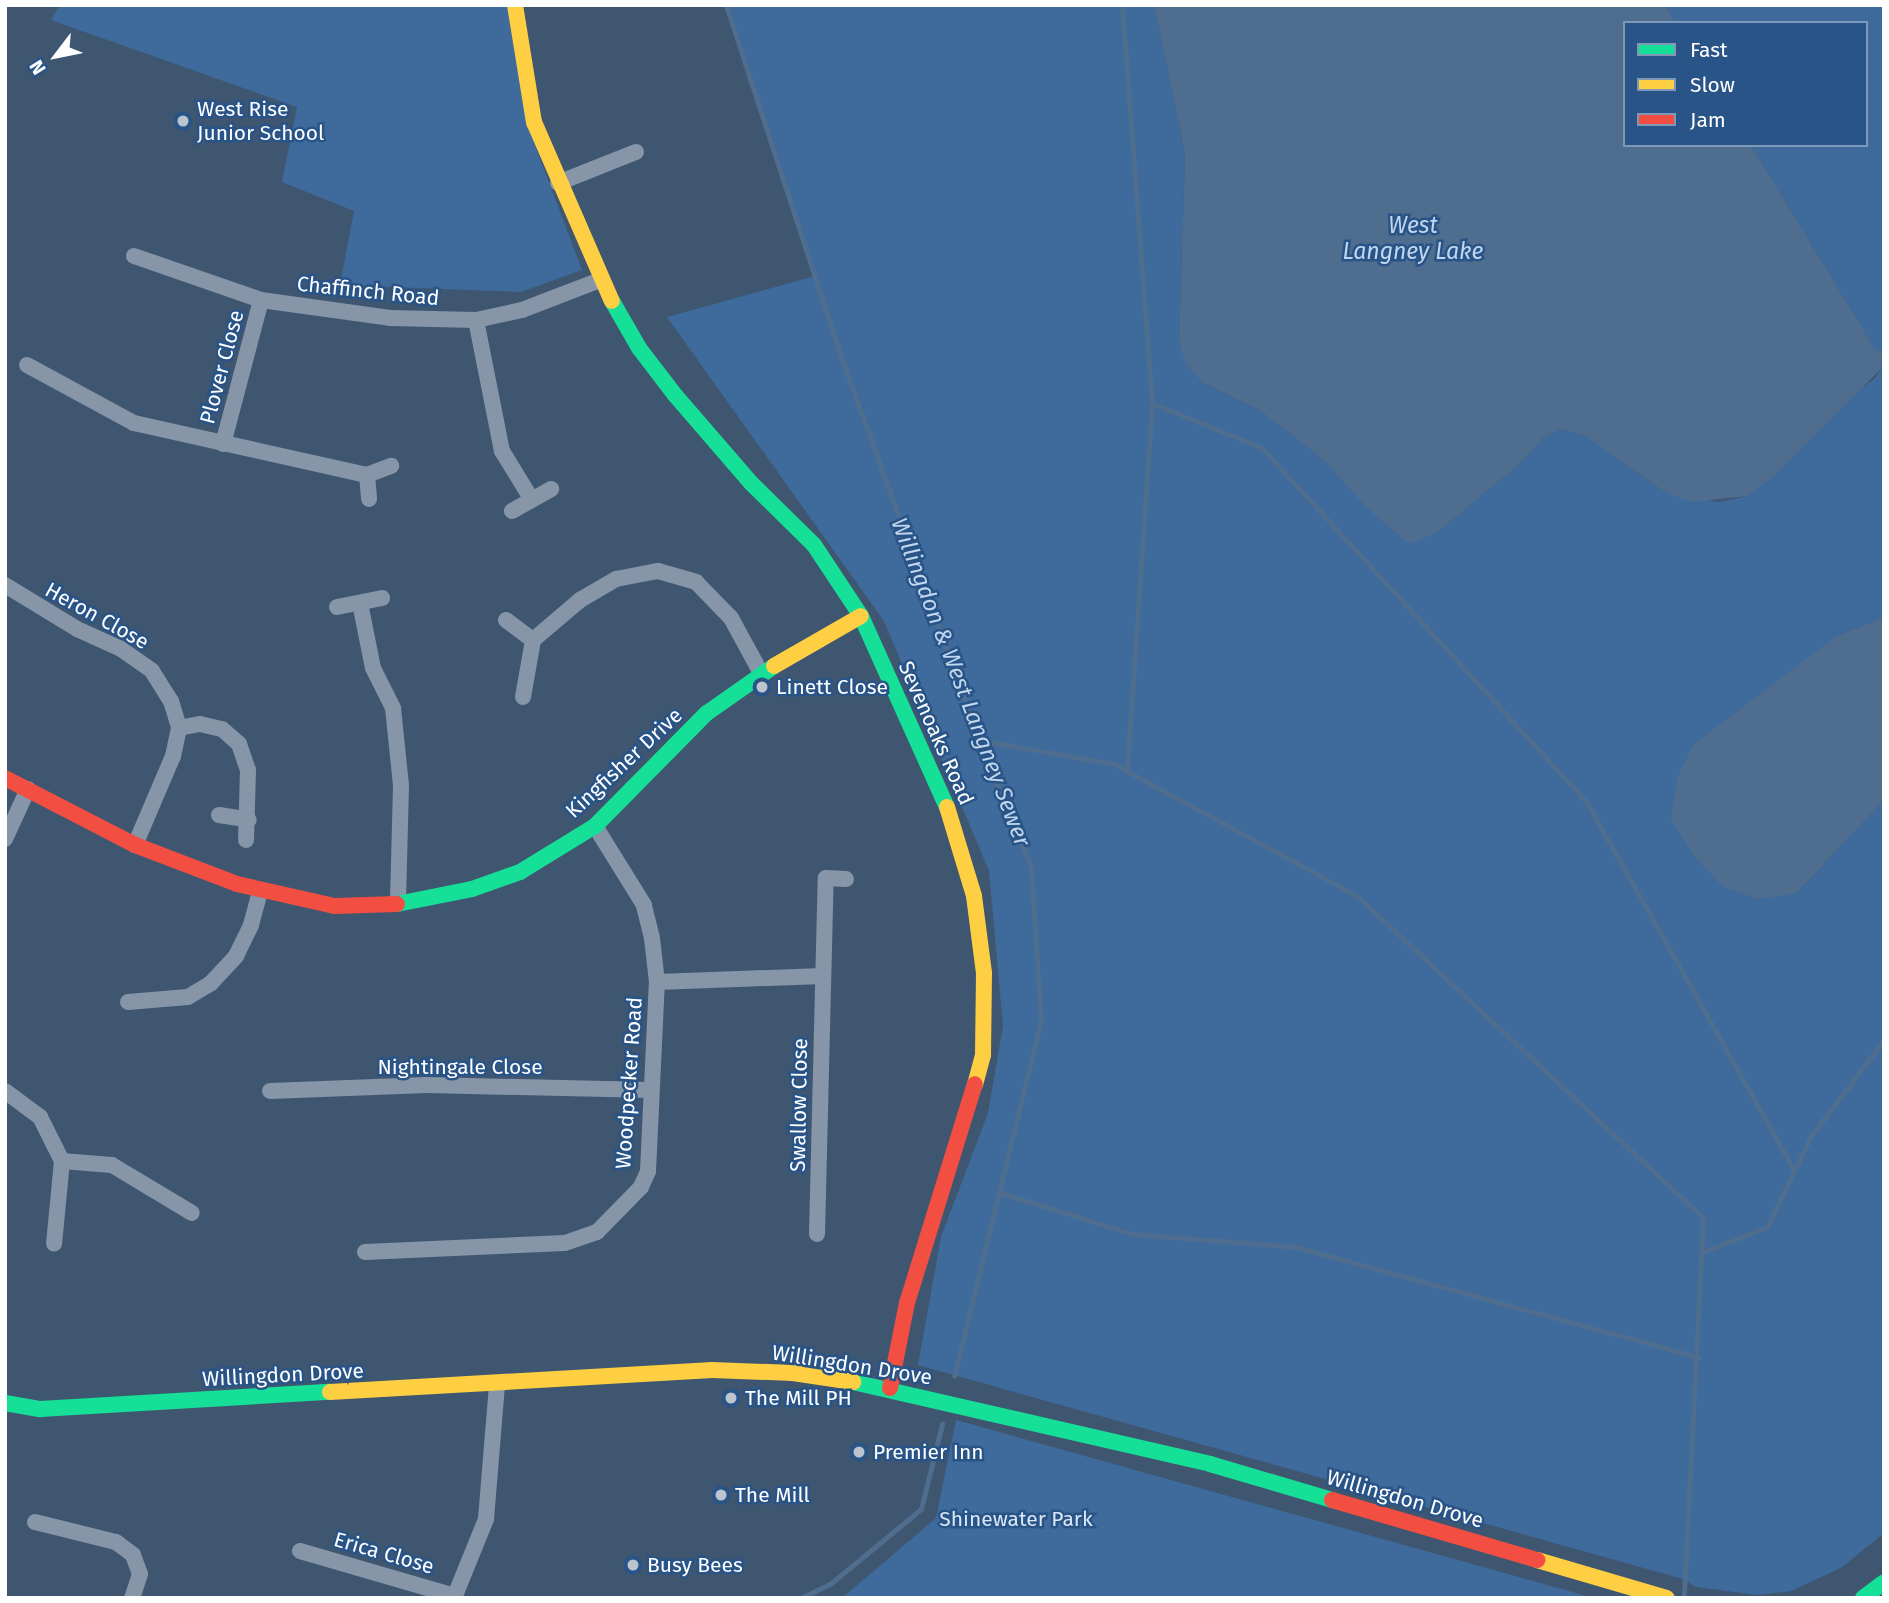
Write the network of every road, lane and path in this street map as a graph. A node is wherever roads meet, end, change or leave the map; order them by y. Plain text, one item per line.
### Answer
1 (515, 5) edge
2 (636, 152) dead end
3 (558, 183) junction
4 (134, 256) dead end
5 (600, 281) junction
6 (261, 300) junction
7 (476, 320) junction
8 (27, 365) dead end
9 (223, 444) junction
10 (391, 466) dead end
11 (368, 475) junction
12 (551, 489) dead end
13 (369, 499) dead end
14 (532, 500) junction
15 (512, 512) dead end
16 (5, 585) edge
17 (382, 598) dead end
18 (360, 603) junction
19 (337, 607) dead end
20 (861, 616) junction
21 (506, 620) dead end
22 (533, 640) junction
23 (761, 673) junction
24 (523, 697) dead end
25 (179, 727) junction
26 (5, 778) edge
27 (28, 789) junction
28 (219, 815) dead end
29 (249, 820) junction
30 (595, 826) junction
31 (5, 839) edge
32 (246, 840) dead end
33 (135, 845) junction
34 (846, 879) dead end
35 (260, 891) junction
36 (398, 904) junction
37 (823, 976) junction
38 (657, 982) junction
39 (128, 1002) dead end
40 (650, 1090) junction
41 (5, 1091) edge
42 (270, 1091) dead end
43 (62, 1161) junction
44 (192, 1213) dead end
45 (817, 1234) dead end
46 (54, 1244) dead end
47 (365, 1252) dead end
48 (497, 1386) junction
49 (890, 1388) junction
50 (5, 1403) edge
51 (35, 1522) dead end
52 (300, 1552) dead end
53 (1884, 1582) edge
54 (1661, 1596) edge
55 (455, 1597) edge
56 (132, 1598) edge
57 (1863, 1598) edge

1 - 3 main road, Sevenoaks Road
2 - 3 street
3 - 5 main road, Sevenoaks Road
4 - 6 street, Chaffinch Road
5 - 7 street, Chaffinch Road
5 - 20 main road, Sevenoaks Road
6 - 7 street, Chaffinch Road
6 - 9 street, Plover Close
7 - 14 street
8 - 9 street, Plover Close
9 - 11 street, Plover Close
10 - 11 street
11 - 13 street
12 - 14 street
14 - 15 street
16 - 25 street, Heron Close
17 - 18 street
18 - 19 street
18 - 36 street
20 - 23 main road, Kingfisher Drive
20 - 49 main road, Sevenoaks Road
21 - 22 street
22 - 23 street
22 - 24 street
23 - 30 main road, Kingfisher Drive
25 - 29 street
25 - 33 street
26 - 27 main road, Kingfisher Drive
27 - 31 street
27 - 33 main road, Kingfisher Drive
28 - 29 street
29 - 32 street
30 - 36 main road, Kingfisher Drive
30 - 38 street, Woodpecker Road
33 - 35 main road, Kingfisher Drive
34 - 37 street, Swallow Close
35 - 36 main road, Kingfisher Drive
35 - 39 street
37 - 38 street
37 - 45 street, Swallow Close
38 - 40 street, Woodpecker Road
40 - 42 street, Nightingale Close
40 - 47 street, Woodpecker Road
41 - 43 street
43 - 44 street
43 - 46 street
48 - 49 main road, Willingdon Drove
48 - 50 main road, Willingdon Drove
48 - 55 street
49 - 54 main road, Willingdon Drove
51 - 56 street
52 - 55 street, Erica Close
53 - 57 main road

